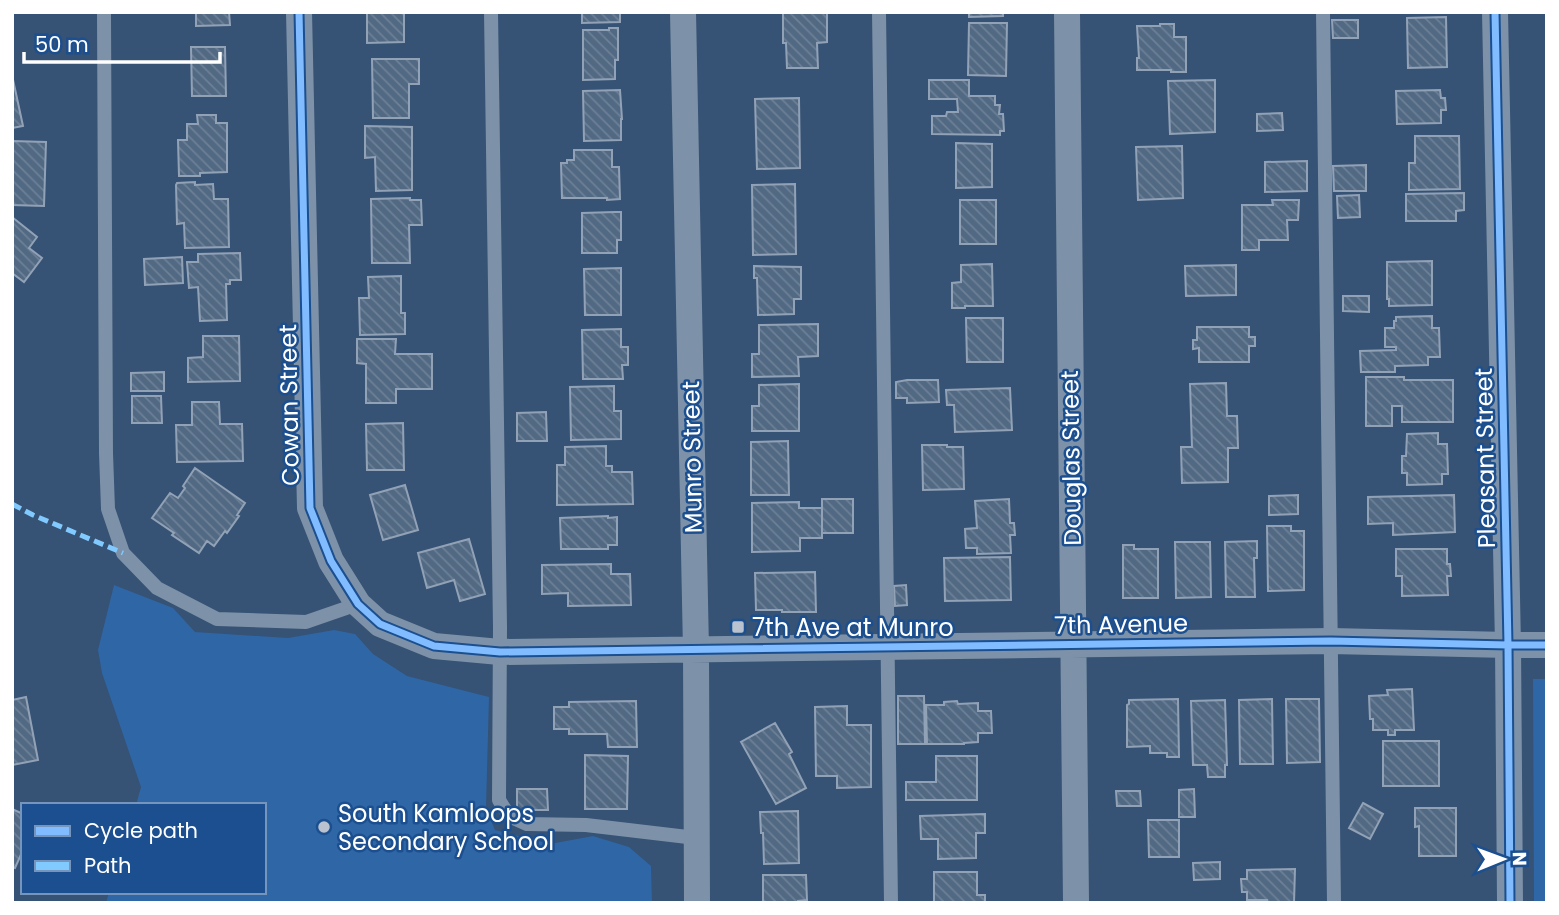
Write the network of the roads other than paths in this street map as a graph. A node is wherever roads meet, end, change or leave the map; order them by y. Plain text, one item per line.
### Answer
1 (104, 12) edge
2 (299, 12) edge
3 (491, 12) edge
4 (683, 12) edge
5 (879, 12) edge
6 (1067, 12) edge
7 (1323, 12) edge
8 (1495, 12) edge
9 (358, 604) junction
10 (1331, 641) junction
11 (1073, 644) junction
12 (1508, 645) junction
13 (1547, 645) edge
14 (888, 646) junction
15 (695, 650) junction
16 (500, 652) junction
17 (696, 838) junction
18 (697, 903) edge
19 (891, 903) edge
20 (1076, 903) edge
21 (1334, 903) edge
22 (1510, 903) edge

1 - 9 lane
2 - 9 street, Cowan Street
3 - 16 lane
4 - 15 street, Munro Street
5 - 14 lane
6 - 11 street, Douglas Street
7 - 10 lane
8 - 12 street, Pleasant Street
9 - 16 street, Cowan Street
10 - 11 street, 7th Avenue
10 - 12 street, 7th Avenue
10 - 21 lane
11 - 14 street, 7th Avenue
11 - 20 street, Douglas Street
12 - 13 street, 7th Avenue
12 - 22 street, Pleasant Street
14 - 15 street, 7th Avenue
14 - 19 lane
15 - 16 street, Cowan Street
15 - 17 street, Munro Street
16 - 17 lane
17 - 18 street, Munro Street

